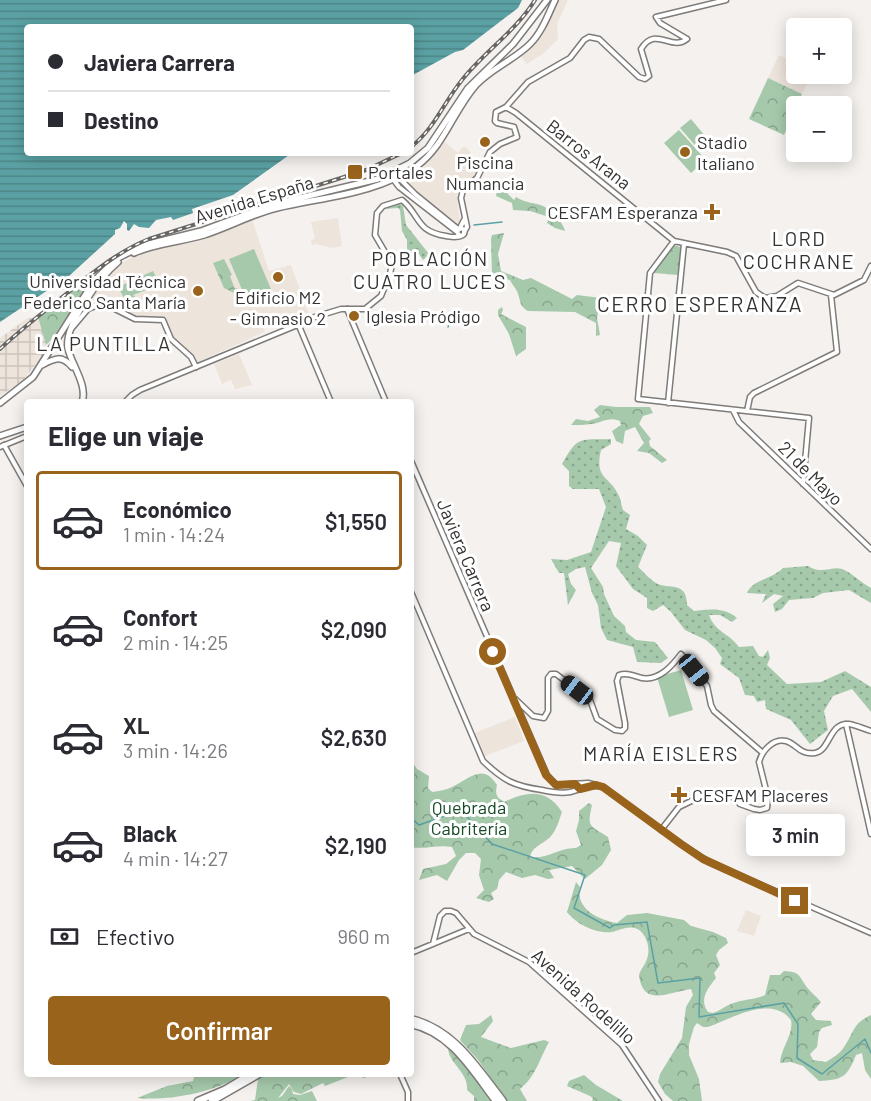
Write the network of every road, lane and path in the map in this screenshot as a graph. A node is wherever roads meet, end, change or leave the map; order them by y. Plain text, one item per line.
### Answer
1 (547, 0) edge
2 (555, 0) edge
3 (726, 0) edge
4 (506, 107) junction
5 (395, 176) junction
6 (449, 227) junction
7 (462, 232) junction
8 (445, 236) junction
9 (674, 241) junction
10 (684, 244) junction
11 (871, 266) edge
12 (831, 295) junction
13 (347, 309) junction
14 (297, 326) junction
15 (69, 330) junction
16 (42, 366) junction
17 (196, 367) junction
18 (76, 370) junction
19 (83, 399) edge
20 (128, 399) edge
21 (330, 399) edge
22 (385, 399) edge
23 (0, 403) edge
24 (668, 403) junction
25 (747, 411) junction
26 (737, 413) junction
27 (24, 428) edge
28 (0, 436) edge
29 (24, 437) edge
30 (2, 446) edge
31 (414, 467) edge
32 (803, 476) junction
33 (795, 477) junction
34 (24, 481) edge
35 (803, 483) junction
36 (871, 549) edge
37 (414, 599) edge
38 (512, 696) junction
39 (846, 724) junction
40 (857, 726) junction
41 (871, 731) edge
42 (848, 735) junction
43 (763, 753) junction
44 (575, 784) junction
45 (596, 785) junction
46 (580, 789) junction
47 (661, 830) junction
48 (871, 834) edge
49 (469, 929) junction
50 (871, 933) edge
51 (433, 944) junction
52 (414, 952) edge
53 (414, 1020) edge
54 (414, 1025) edge
55 (246, 1077) edge
56 (254, 1077) edge
57 (401, 1077) edge
58 (198, 1101) edge
59 (212, 1101) edge
60 (408, 1101) edge
61 (496, 1101) edge
62 (503, 1101) edge
63 (659, 1101) edge

1 - 5 main road, Avenida España
2 - 5 main road, Avenida España
3 - 4 street
4 - 7 street
4 - 9 street, Barros Arana
5 - 6 street
5 - 7 street
5 - 15 main road, Avenida España
5 - 16 main road, Avenida España
6 - 7 street
6 - 8 street
7 - 8 street
8 - 13 street
9 - 10 street, Barros Arana
9 - 24 street
10 - 12 street, Barros Arana
10 - 24 street
11 - 12 street
12 - 25 street
13 - 14 street
13 - 22 street
14 - 17 street
14 - 21 street
15 - 17 street
15 - 18 main road
16 - 18 main road
16 - 23 main road, Avenida España
17 - 20 street
18 - 19 main road
24 - 26 street
25 - 26 street
25 - 32 street
26 - 33 street, 21 de Mayo
27 - 28 main road
29 - 30 street
30 - 34 street
31 - 38 street, Javiera Carrera
32 - 33 street
32 - 35 street
33 - 35 street, 21 de Mayo
35 - 36 street, 21 de Mayo
37 - 46 street
38 - 43 street
38 - 44 street, Javiera Carrera
39 - 40 street
39 - 42 street
39 - 43 street
40 - 41 street
40 - 42 street
42 - 48 street
43 - 47 street
44 - 45 street, Javiera Carrera
44 - 46 street
45 - 46 street
45 - 47 street
47 - 50 street
49 - 51 street
49 - 51 street, Avenida Rodelillo
49 - 63 street, Avenida Rodelillo
51 - 52 street
53 - 62 highway
54 - 61 highway
55 - 58 highway
56 - 59 highway
57 - 60 street

